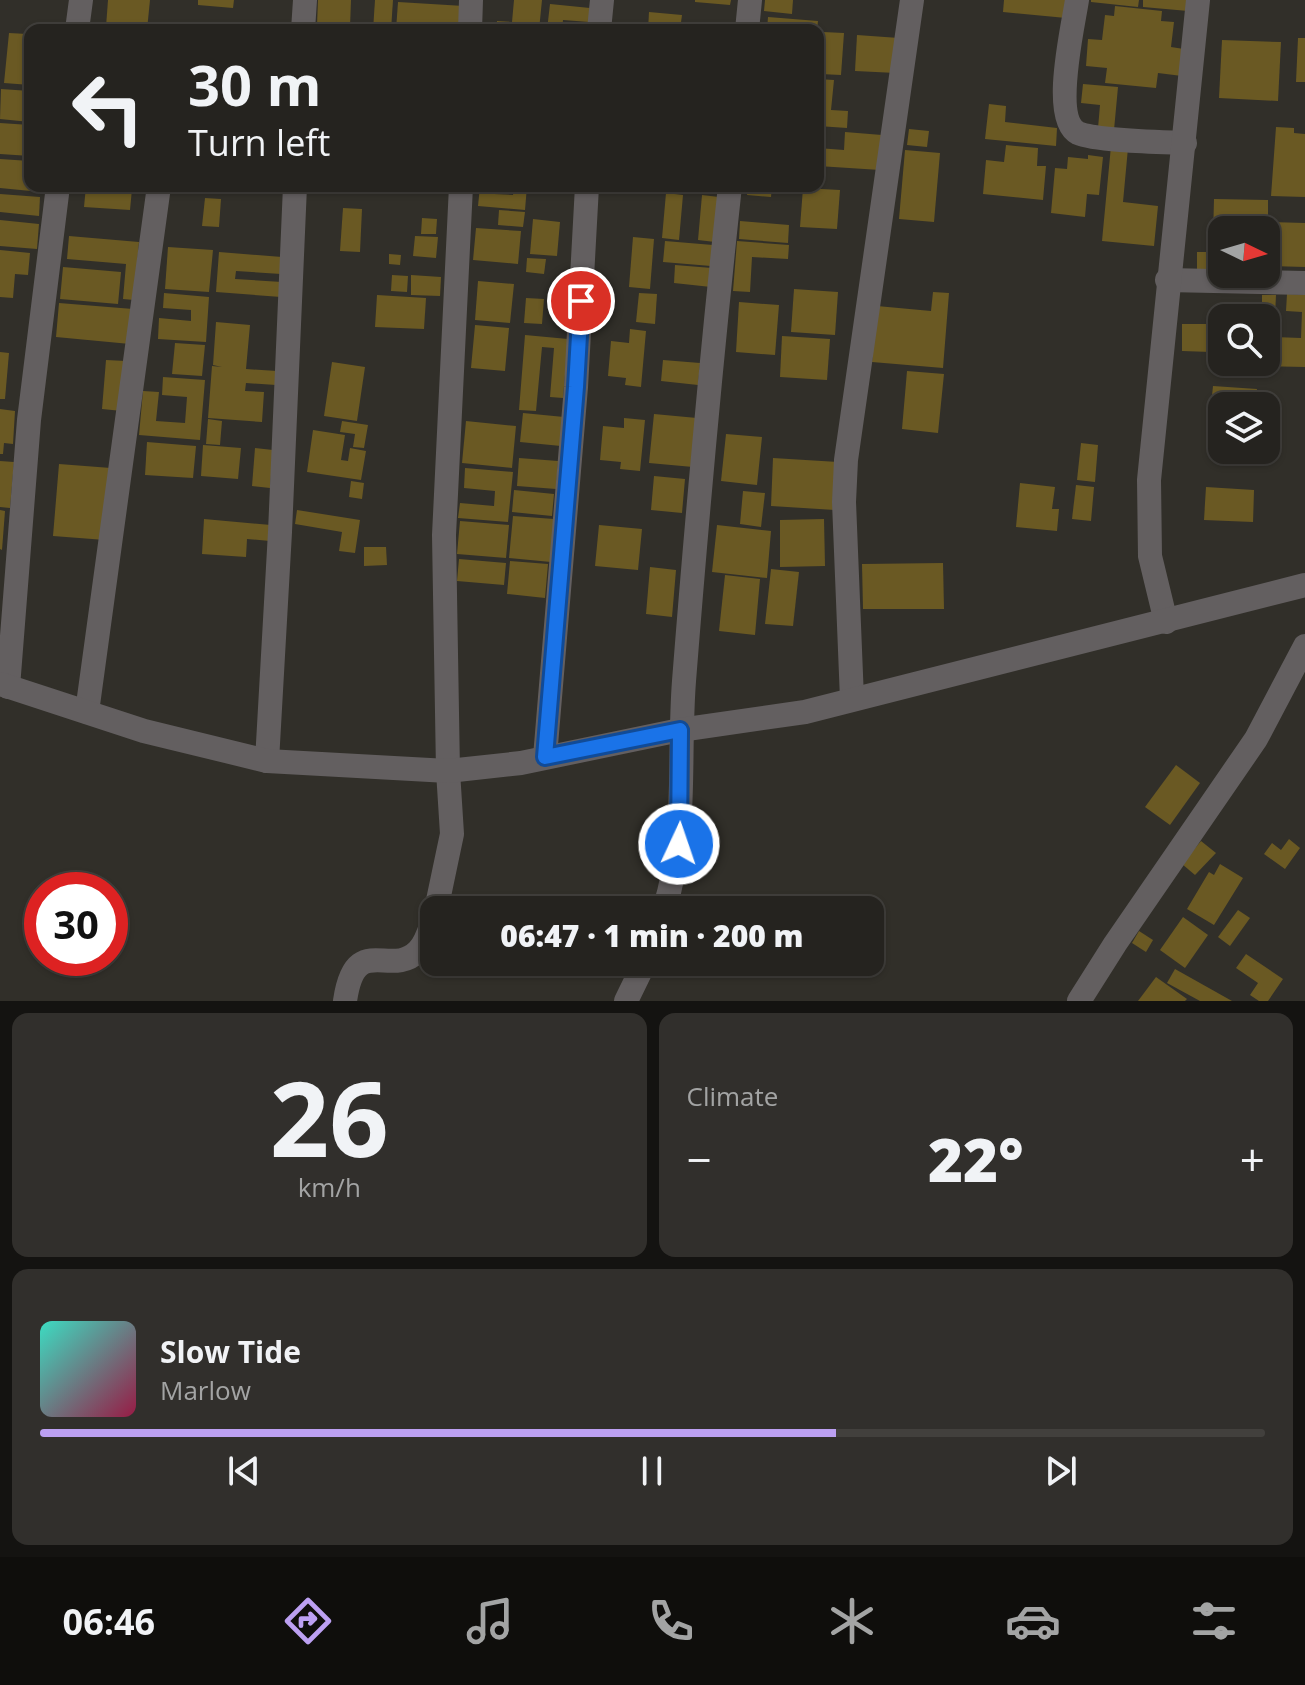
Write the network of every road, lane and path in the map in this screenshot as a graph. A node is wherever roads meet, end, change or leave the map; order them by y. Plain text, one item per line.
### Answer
1 (81, 0) edge
2 (305, 0) edge
3 (471, 0) edge
4 (602, 0) edge
5 (750, 0) edge
6 (912, 0) edge
7 (1077, 0) edge
8 (1198, 0) edge
9 (78, 24) edge
10 (303, 24) edge
11 (470, 24) edge
12 (600, 24) edge
13 (748, 24) edge
14 (1185, 143) junction
15 (57, 192) edge
16 (158, 192) edge
17 (295, 192) edge
18 (461, 192) edge
19 (587, 192) edge
20 (729, 192) edge
21 (1167, 280) junction
22 (1305, 283) edge
23 (1305, 585) edge
24 (1166, 622) junction
25 (1305, 646) edge
26 (4, 686) edge
27 (852, 699) junction
28 (87, 712) junction
29 (680, 730) junction
30 (545, 757) junction
31 (267, 761) junction
32 (448, 771) junction
33 (439, 896) edge
34 (668, 896) edge
35 (420, 948) edge
36 (638, 976) edge
37 (345, 1001) edge
38 (626, 1001) edge
39 (1079, 1001) edge

1 - 9 street
2 - 10 street
3 - 11 street
4 - 12 street
5 - 13 street
6 - 27 street
7 - 14 street
8 - 14 street
14 - 21 street
15 - 26 street
16 - 28 street
17 - 31 street
18 - 32 street
19 - 30 street
20 - 29 street
21 - 22 street
21 - 24 street
23 - 24 street
24 - 27 street
25 - 39 street
26 - 28 street
27 - 29 street
28 - 31 street
29 - 30 street
29 - 34 street
30 - 32 street
31 - 32 street
32 - 33 street
35 - 37 street
36 - 38 street

